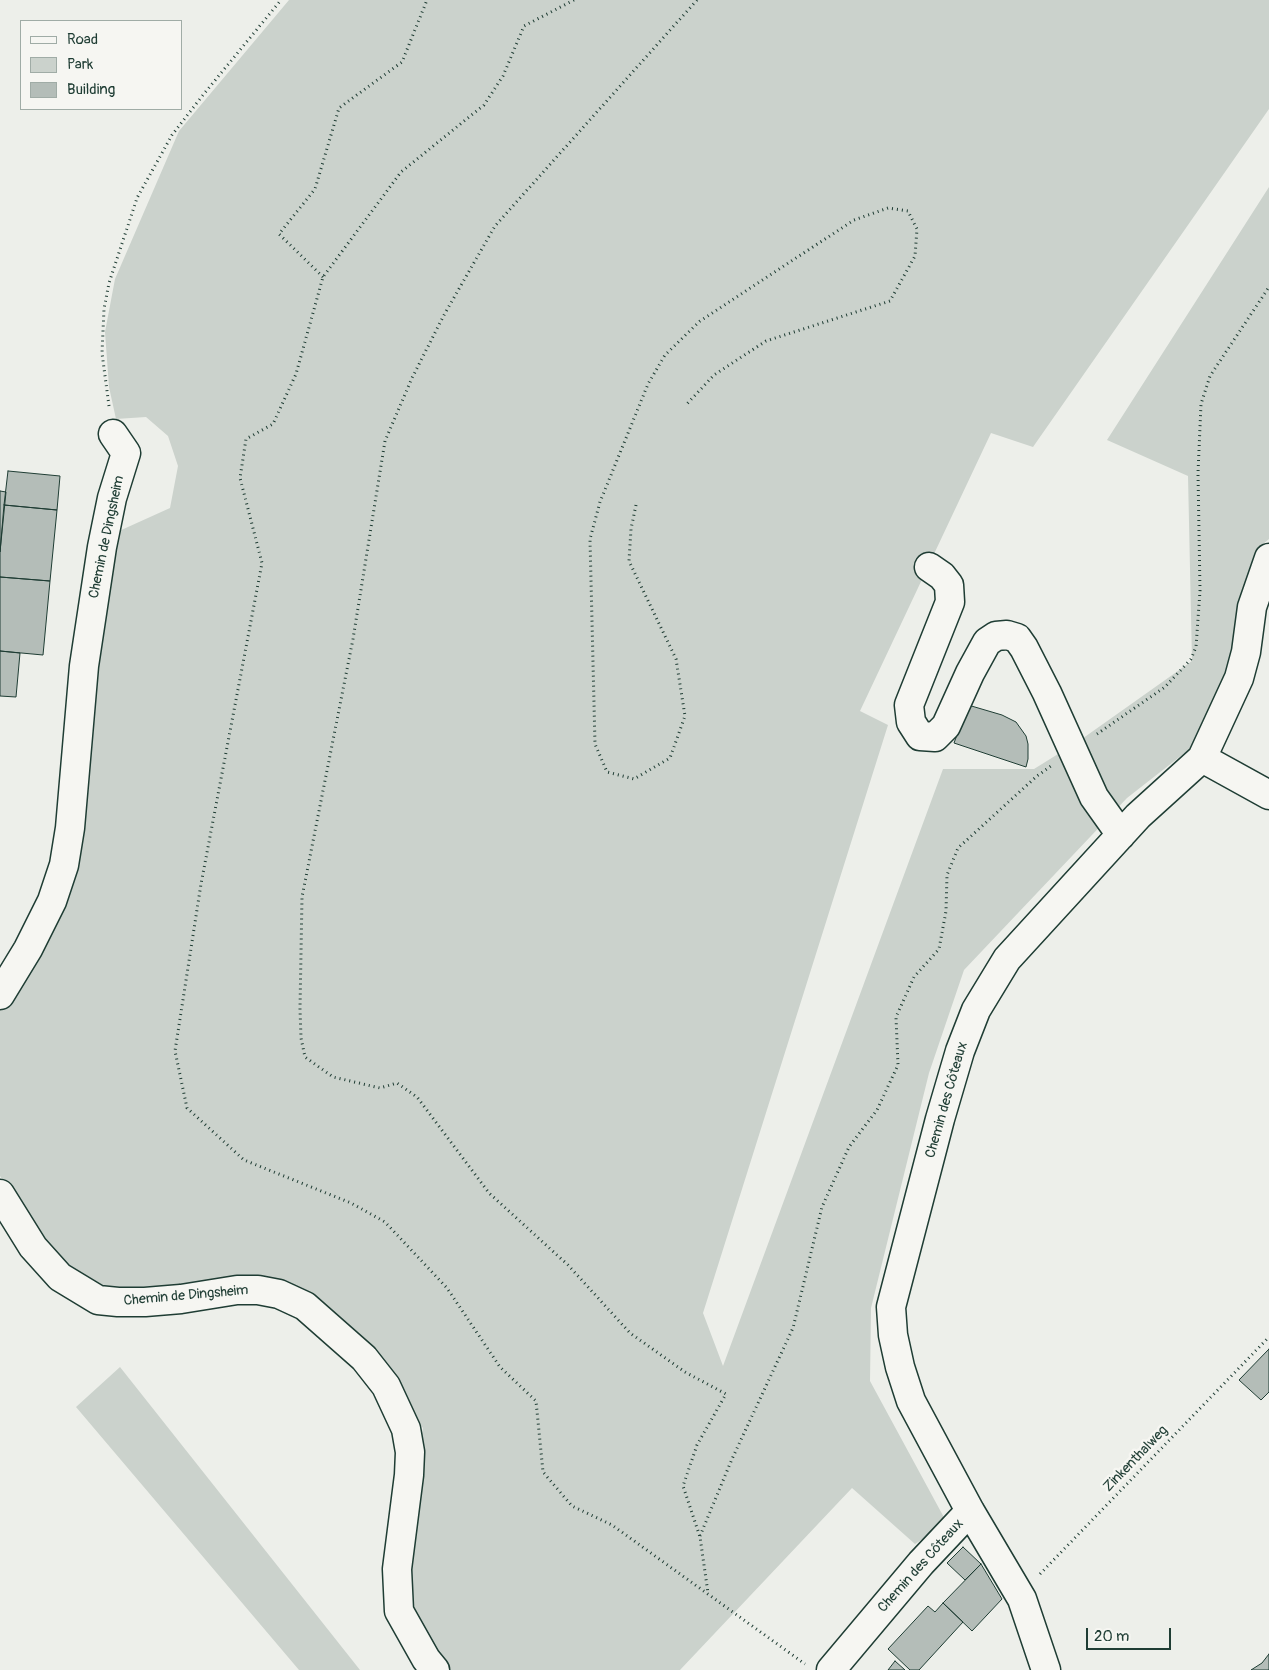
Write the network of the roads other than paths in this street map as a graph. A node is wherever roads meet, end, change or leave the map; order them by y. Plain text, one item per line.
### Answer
1 (113, 434) road end
2 (1269, 558) edge
3 (929, 567) dead end
4 (1202, 758) junction
5 (1269, 795) edge
6 (1121, 835) junction
7 (0, 995) edge
8 (0, 1194) edge
9 (970, 1511) junction
10 (819, 1667) edge
11 (435, 1670) edge
12 (1046, 1670) edge

1 - 7 street, Chemin de Dingsheim
2 - 4 street, Chemin des Côteaux
3 - 6 street
4 - 5 street
4 - 6 street, Chemin des Côteaux
6 - 9 street, Chemin des Côteaux
8 - 11 street, Chemin de Dingsheim
9 - 10 street, Chemin des Côteaux
9 - 12 street

